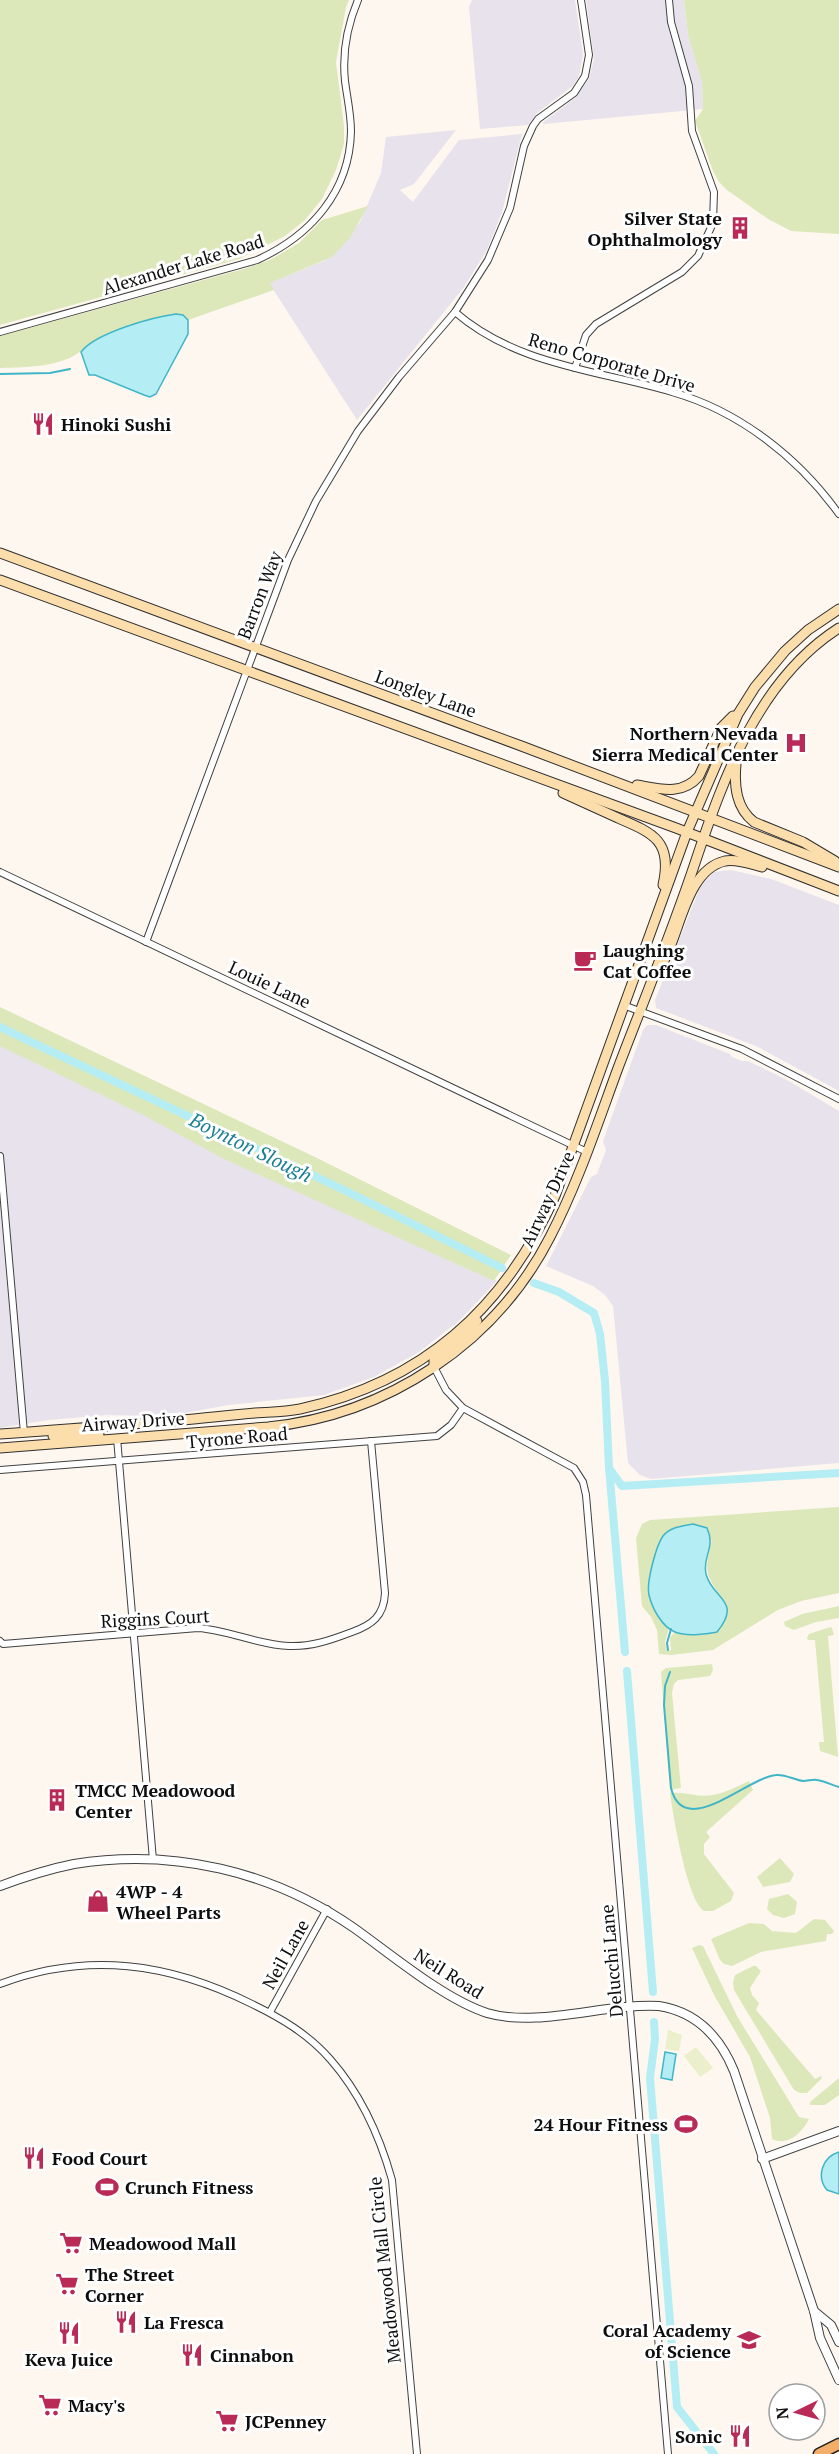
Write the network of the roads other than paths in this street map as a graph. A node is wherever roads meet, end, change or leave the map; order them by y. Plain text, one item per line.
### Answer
1 (358, 0) edge
2 (581, 0) edge
3 (669, 0) edge
4 (455, 312) junction
5 (0, 332) edge
6 (575, 368) junction
7 (839, 514) edge
8 (0, 553) edge
9 (0, 560) edge
10 (35, 566) junction
11 (0, 580) edge
12 (839, 609) edge
13 (839, 628) edge
14 (255, 647) junction
15 (246, 671) junction
16 (744, 703) junction
17 (740, 749) junction
18 (543, 780) junction
19 (615, 781) junction
20 (693, 817) junction
21 (711, 818) junction
22 (687, 832) junction
23 (703, 839) junction
24 (839, 866) edge
25 (0, 872) edge
26 (792, 873) junction
27 (839, 891) edge
28 (657, 916) junction
29 (146, 942) junction
30 (653, 975) junction
31 (623, 1005) junction
32 (639, 1011) junction
33 (839, 1099) edge
34 (572, 1146) junction
35 (587, 1152) junction
36 (0, 1156) edge
37 (486, 1306) junction
38 (434, 1367) junction
39 (464, 1408) junction
40 (208, 1418) junction
41 (24, 1432) junction
42 (0, 1434) edge
43 (117, 1438) junction
44 (371, 1441) junction
45 (0, 1448) edge
46 (120, 1461) junction
47 (0, 1470) edge
48 (134, 1633) junction
49 (0, 1641) edge
50 (153, 1860) junction
51 (0, 1886) edge
52 (327, 1909) junction
53 (0, 1984) edge
54 (630, 2008) junction
55 (270, 2012) junction
56 (839, 2131) edge
57 (762, 2159) junction
58 (814, 2311) junction
59 (839, 2342) edge
60 (839, 2380) edge
61 (839, 2444) edge
62 (417, 2454) edge
63 (668, 2454) edge
64 (819, 2454) edge

1 - 5 street, Alexander Lake Road
2 - 4 street, Barron Way
3 - 6 street
4 - 6 street, Reno Corporate Drive
4 - 14 street, Barron Way
6 - 7 street, Reno Corporate Drive
8 - 10 main road, Longley Lane
9 - 10 main road
10 - 14 main road, Longley Lane
11 - 15 main road
12 - 16 main road
13 - 17 main road, Airway Drive
14 - 15 street, Barron Way
14 - 19 main road, Longley Lane
15 - 18 main road
15 - 29 street, Barron Way
16 - 19 main road
16 - 20 main road, Airway Drive
17 - 21 main road, Airway Drive
17 - 24 main road
18 - 22 main road
18 - 28 main road
19 - 20 main road, Longley Lane
20 - 21 main road, Longley Lane
20 - 22 main road, Airway Drive
21 - 23 main road, Airway Drive
21 - 24 main road, Longley Lane
22 - 23 main road
22 - 28 main road, Airway Drive
23 - 26 main road
23 - 30 main road, Airway Drive
25 - 29 street, Louie Lane
26 - 27 main road
26 - 30 main road
28 - 31 main road, Airway Drive
29 - 34 street, Louie Lane
30 - 32 main road, Airway Drive
31 - 32 street
31 - 34 main road, Airway Drive
32 - 33 street
32 - 35 main road, Airway Drive
34 - 35 street, Louie Lane
34 - 37 main road, Airway Drive
35 - 38 main road, Airway Drive
36 - 41 street
37 - 38 main road
37 - 40 main road, Airway Drive
38 - 39 street
38 - 43 main road, Airway Drive
39 - 44 street, Tyrone Road
39 - 54 street, Delucchi Lane
40 - 41 main road, Airway Drive
40 - 43 main road
41 - 42 main road, Airway Drive
41 - 43 main road
43 - 45 main road, Airway Drive
43 - 46 street
44 - 46 street, Tyrone Road
44 - 48 street, Riggins Court
46 - 47 street, Tyrone Road
46 - 48 street
48 - 49 street, Riggins Court
48 - 50 street
50 - 51 street, Neil Road
50 - 52 street, Neil Road
52 - 54 street, Neil Road
52 - 55 street, Neil Lane
53 - 55 street, Meadowood Mall Circle
54 - 57 street, Neil Road
54 - 63 street, Delucchi Lane
55 - 62 street, Meadowood Mall Circle
56 - 57 street
57 - 58 street, Neil Road
58 - 59 street, Neil Road
58 - 60 street, Neil Road
61 - 64 main road

